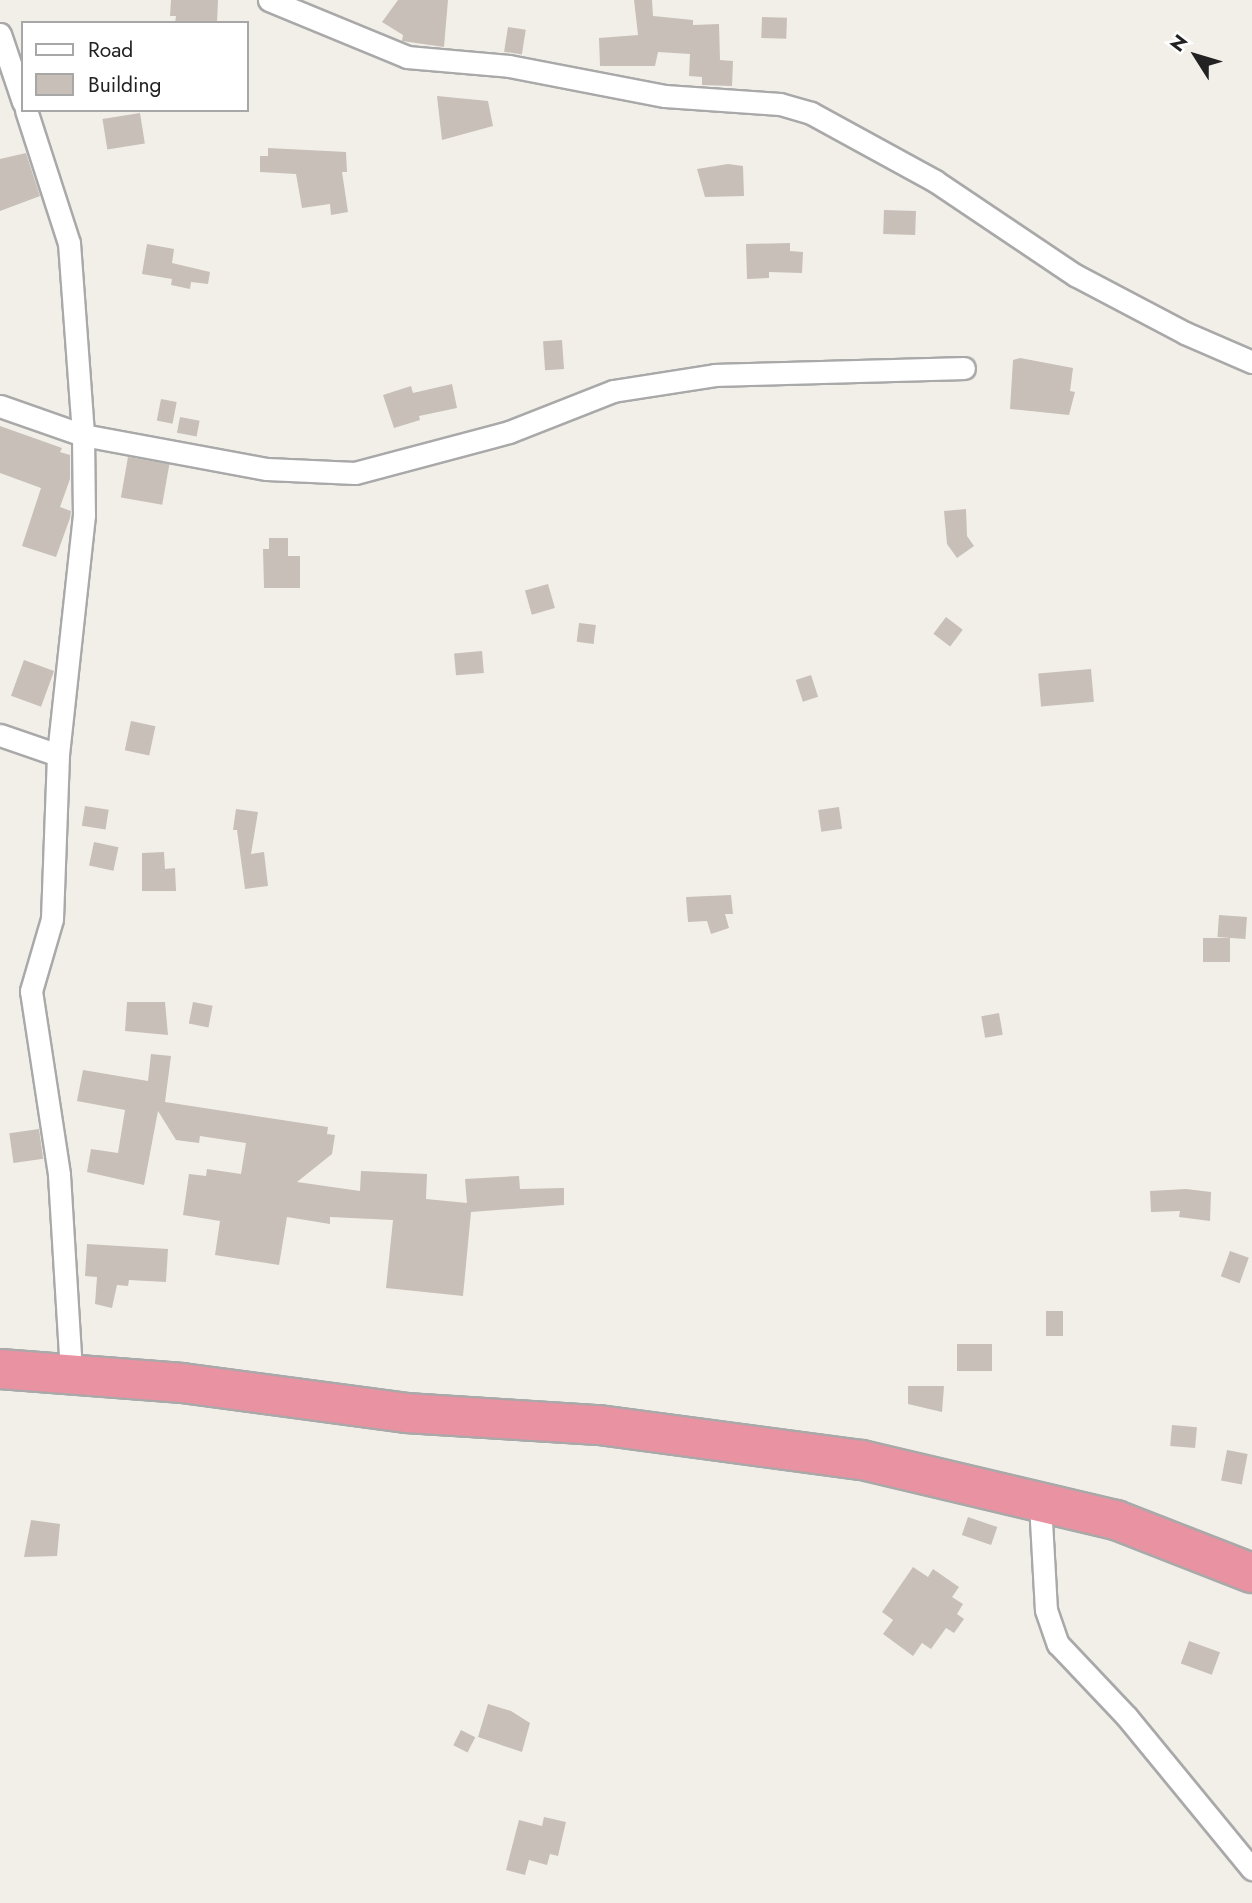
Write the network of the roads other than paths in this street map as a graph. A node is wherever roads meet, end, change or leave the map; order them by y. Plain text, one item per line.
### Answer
1 (269, 0) edge
2 (0, 34) edge
3 (17, 99) edge
4 (22, 112) edge
5 (1252, 362) edge
6 (964, 368) dead end
7 (0, 406) edge
8 (83, 435) junction
9 (0, 735) edge
10 (58, 755) junction
11 (0, 1369) edge
12 (71, 1374) junction
13 (1040, 1503) junction
14 (1252, 1573) edge
15 (1252, 1869) edge

1 - 5 street
2 - 3 street
4 - 8 street
6 - 8 street
7 - 8 street
8 - 10 street
9 - 10 street
10 - 12 street
11 - 12 highway
12 - 13 highway
13 - 14 highway
13 - 15 street

